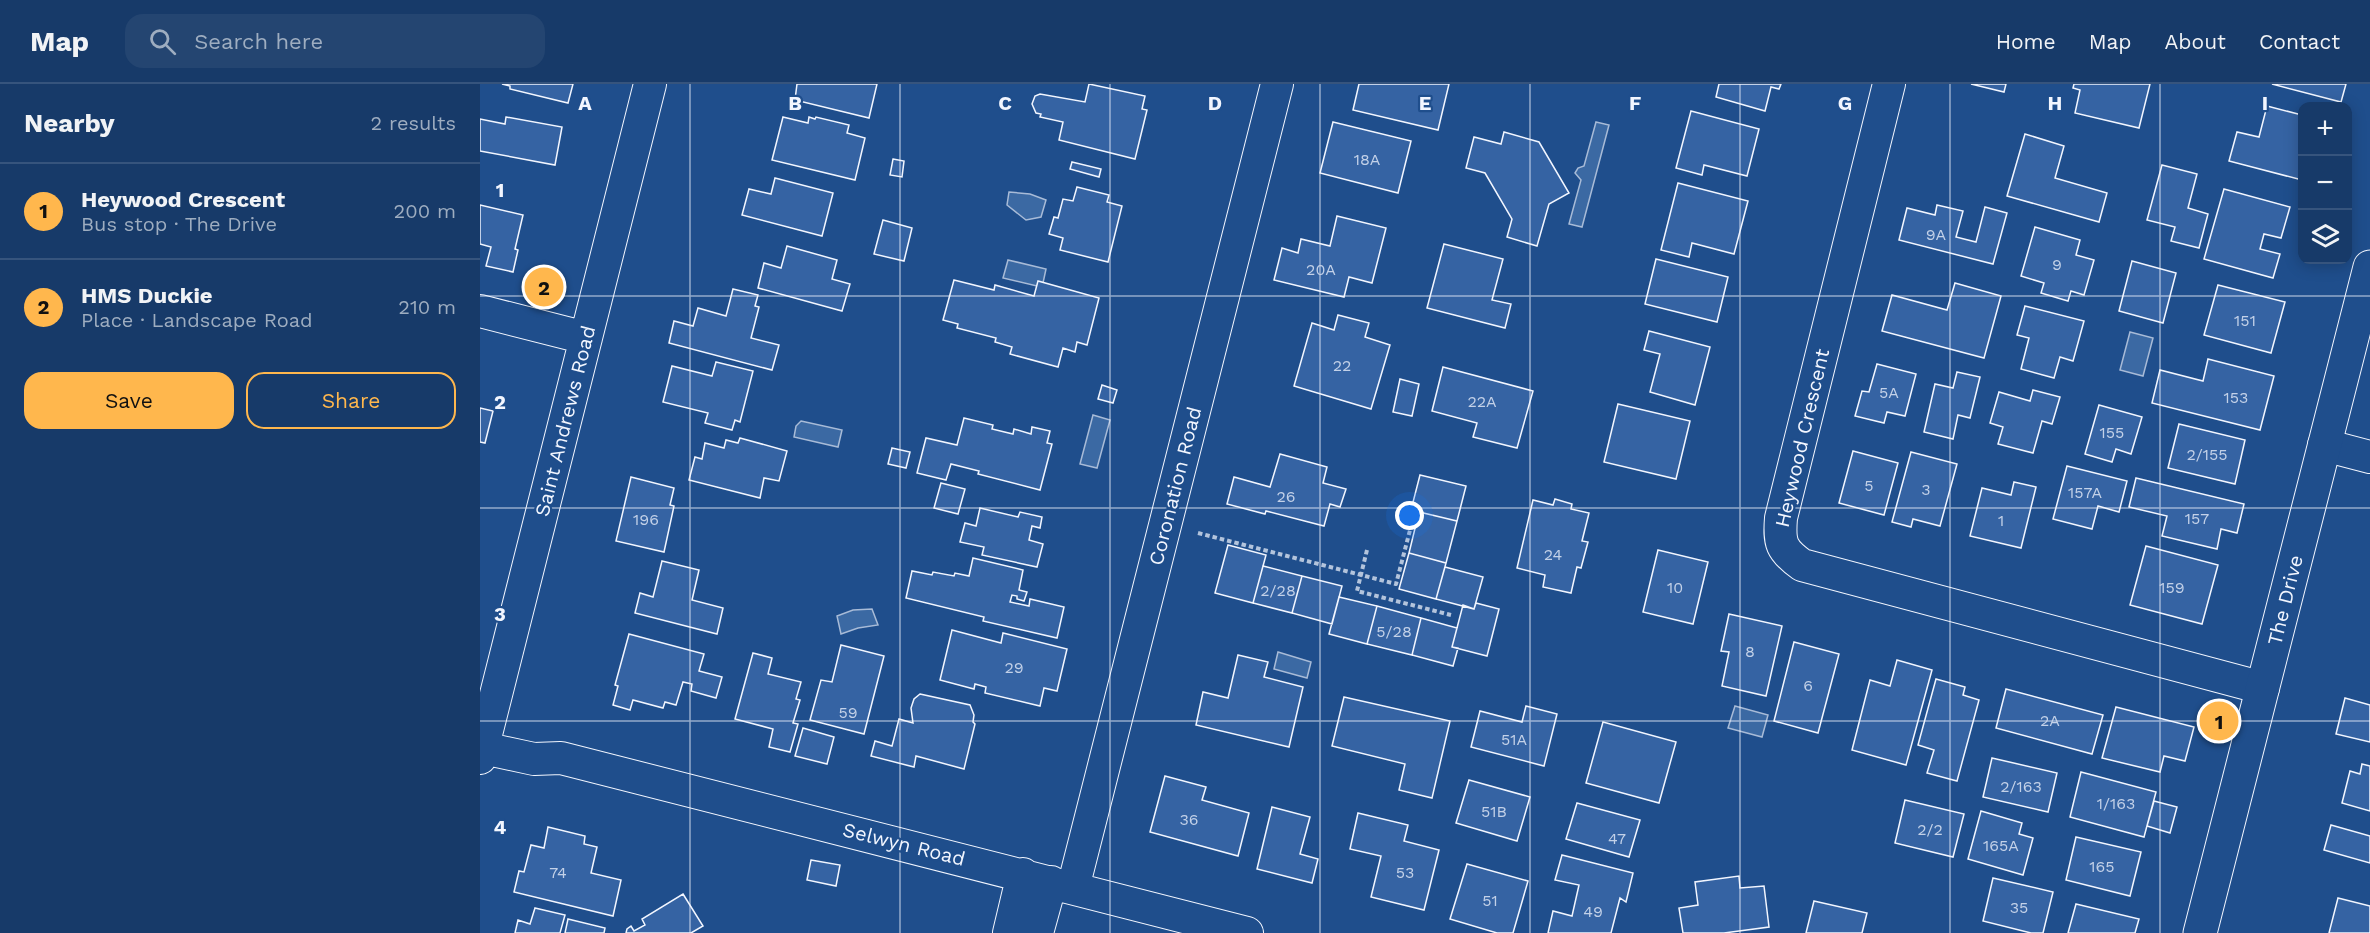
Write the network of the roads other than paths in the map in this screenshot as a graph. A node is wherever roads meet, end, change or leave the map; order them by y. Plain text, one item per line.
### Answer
1 (650, 84) edge
2 (1277, 84) edge
3 (1889, 84) edge
4 (2370, 267) edge
5 (480, 311) edge
6 (586, 339) junction
7 (2324, 446) junction
8 (2370, 457) edge
9 (2263, 688) junction
10 (483, 745) edge
11 (1049, 882) junction
12 (1009, 933) edge
13 (1037, 933) edge
14 (1248, 933) edge
15 (2200, 933) edge

1 - 6 street, Saint Andrews Road
2 - 11 street, Coronation Road
3 - 9 street, Heywood Crescent
4 - 7 main road, The Drive
5 - 6 street
6 - 10 street, Saint Andrews Road
7 - 8 street
7 - 9 main road, The Drive
9 - 15 main road, The Drive
10 - 11 street, Selwyn Road
11 - 12 street
11 - 13 street
11 - 14 street, Selwyn Road

